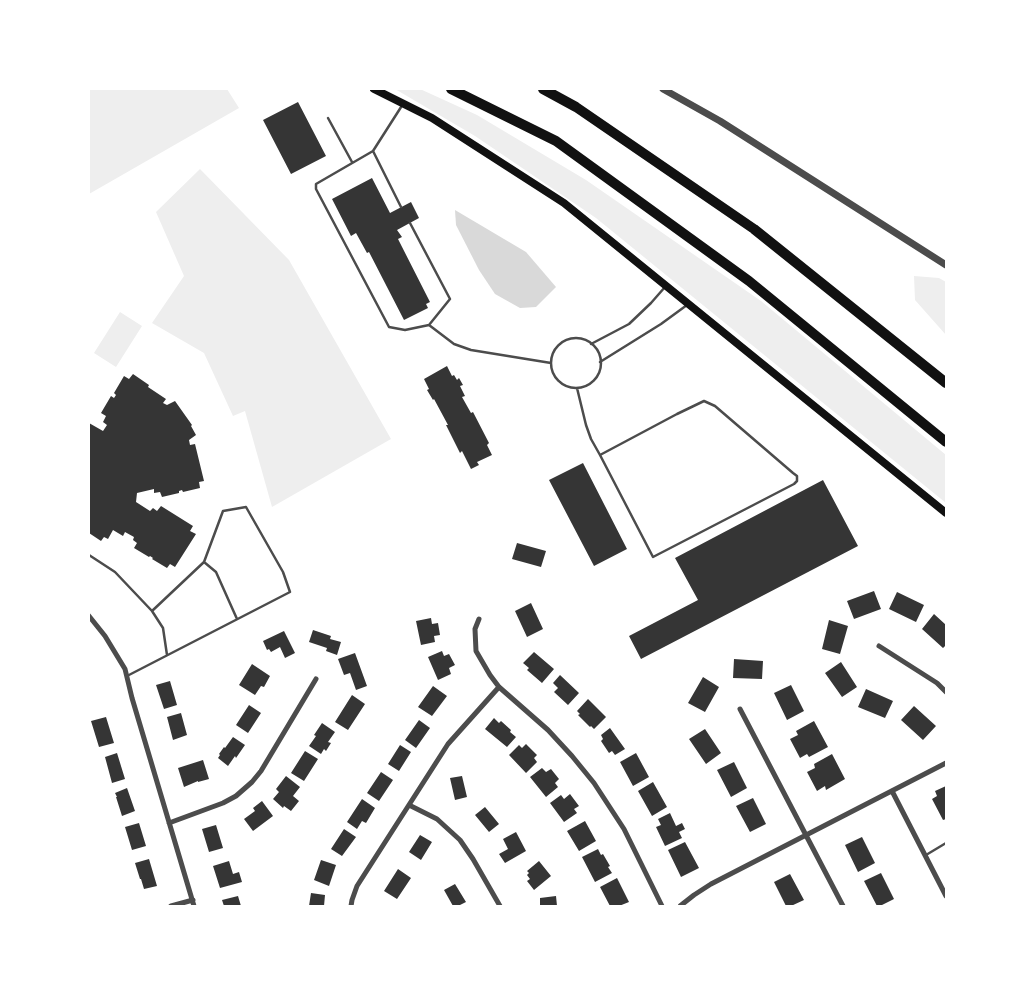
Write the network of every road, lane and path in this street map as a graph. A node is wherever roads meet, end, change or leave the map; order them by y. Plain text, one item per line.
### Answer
1 (374, 89) edge
2 (451, 89) edge
3 (544, 89) edge
4 (663, 89) edge
5 (403, 104) junction
6 (328, 118) dead end
7 (373, 151) junction
8 (352, 162) junction
9 (401, 207) dead end
10 (410, 223) dead end
11 (946, 265) edge
12 (666, 286) junction
13 (689, 304) junction
14 (429, 324) junction
15 (591, 344) junction
16 (551, 362) junction
17 (600, 362) junction
18 (946, 383) edge
19 (577, 388) junction
20 (946, 442) edge
21 (600, 455) junction
22 (946, 513) edge
23 (89, 555) edge
24 (204, 562) junction
25 (152, 610) junction
26 (89, 616) edge
27 (237, 619) junction
28 (479, 619) dead end
29 (879, 646) dead end
30 (167, 655) junction
31 (127, 676) junction
32 (316, 679) dead end
33 (499, 687) junction
34 (946, 692) edge
35 (740, 709) dead end
36 (946, 763) edge
37 (892, 791) junction
38 (409, 805) junction
39 (169, 822) junction
40 (805, 836) junction
41 (946, 843) edge
42 (925, 855) junction
43 (946, 896) edge
44 (194, 903) edge
45 (171, 906) edge
46 (351, 906) edge
47 (500, 906) edge
48 (662, 906) edge
49 (680, 906) edge
50 (843, 906) edge

1 - 5 main road
2 - 20 highway
3 - 18 highway
4 - 11 street
5 - 7 lane
5 - 12 main road
6 - 8 lane
7 - 8 lane
7 - 9 lane
8 - 14 lane
10 - 14 lane
12 - 13 main road
12 - 15 lane
13 - 17 lane
13 - 22 main road
14 - 16 lane
15 - 16 lane
15 - 17 lane
16 - 19 lane
17 - 19 lane
19 - 21 lane
21 - 21 lane
23 - 25 lane
24 - 25 lane
24 - 27 lane
24 - 27 lane
25 - 30 lane
26 - 31 street
27 - 30 lane
28 - 33 street
29 - 34 street
30 - 31 lane
31 - 39 street
32 - 39 street
33 - 38 street
33 - 48 street
35 - 40 street
36 - 37 street
37 - 40 street
37 - 42 street
38 - 46 street
38 - 47 street
39 - 44 street
40 - 49 street
40 - 50 street
41 - 42 lane
42 - 43 street
44 - 45 street

